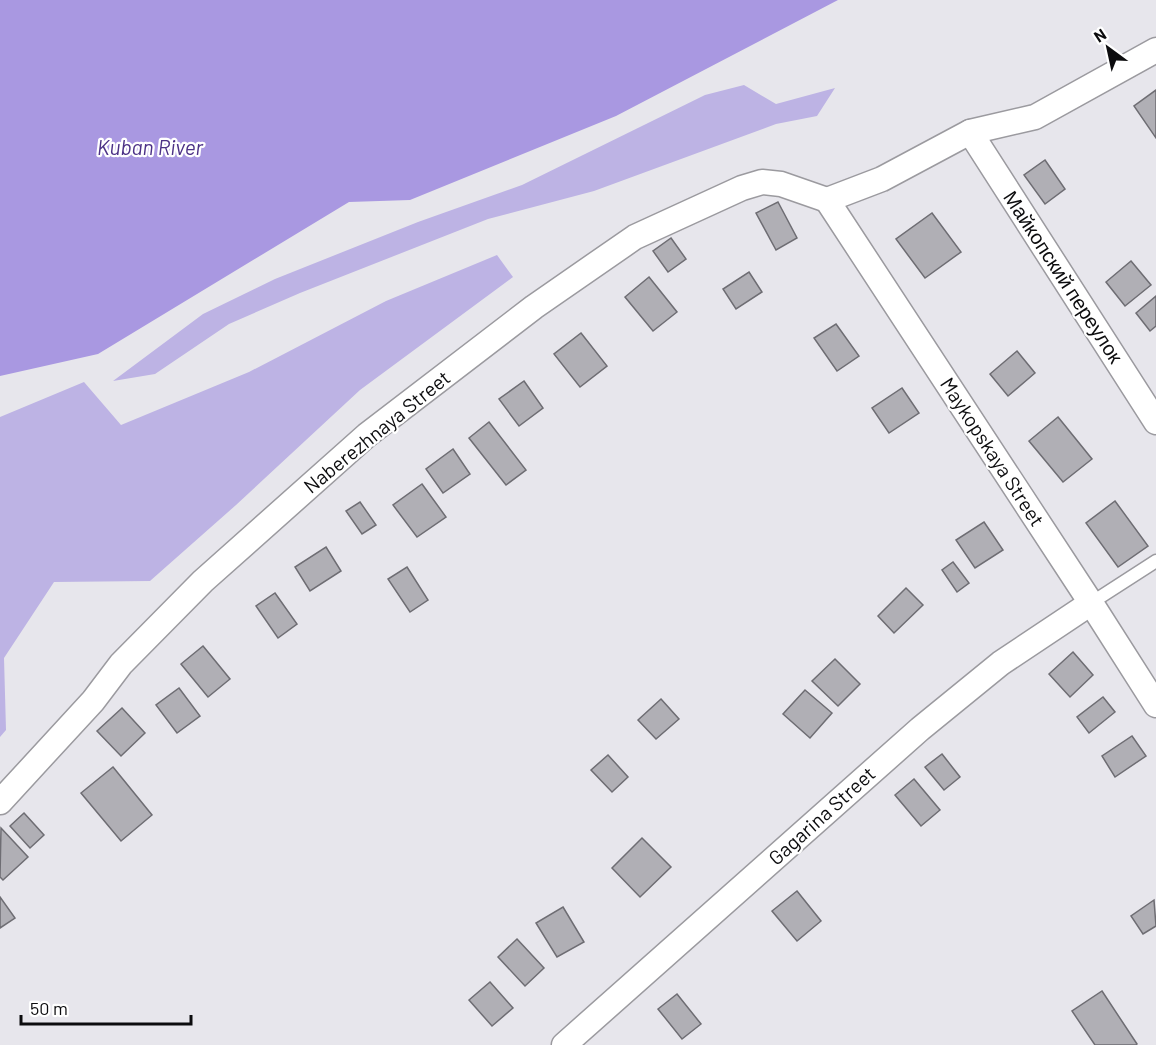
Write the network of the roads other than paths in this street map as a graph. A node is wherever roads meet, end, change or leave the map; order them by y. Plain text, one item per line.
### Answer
1 (1156, 50) edge
2 (970, 132) junction
3 (827, 200) junction
4 (1156, 422) edge
5 (1156, 561) edge
6 (1091, 603) junction
7 (1156, 705) edge
8 (0, 802) edge
9 (564, 1045) edge

1 - 2 street
2 - 3 street
2 - 4 street, Майкопский переулок
3 - 6 street, Maykopskaya Street
3 - 8 street, Naberezhnaya Street
5 - 6 lane
6 - 7 street, Maykopskaya Street
6 - 9 street, Gagarina Street

